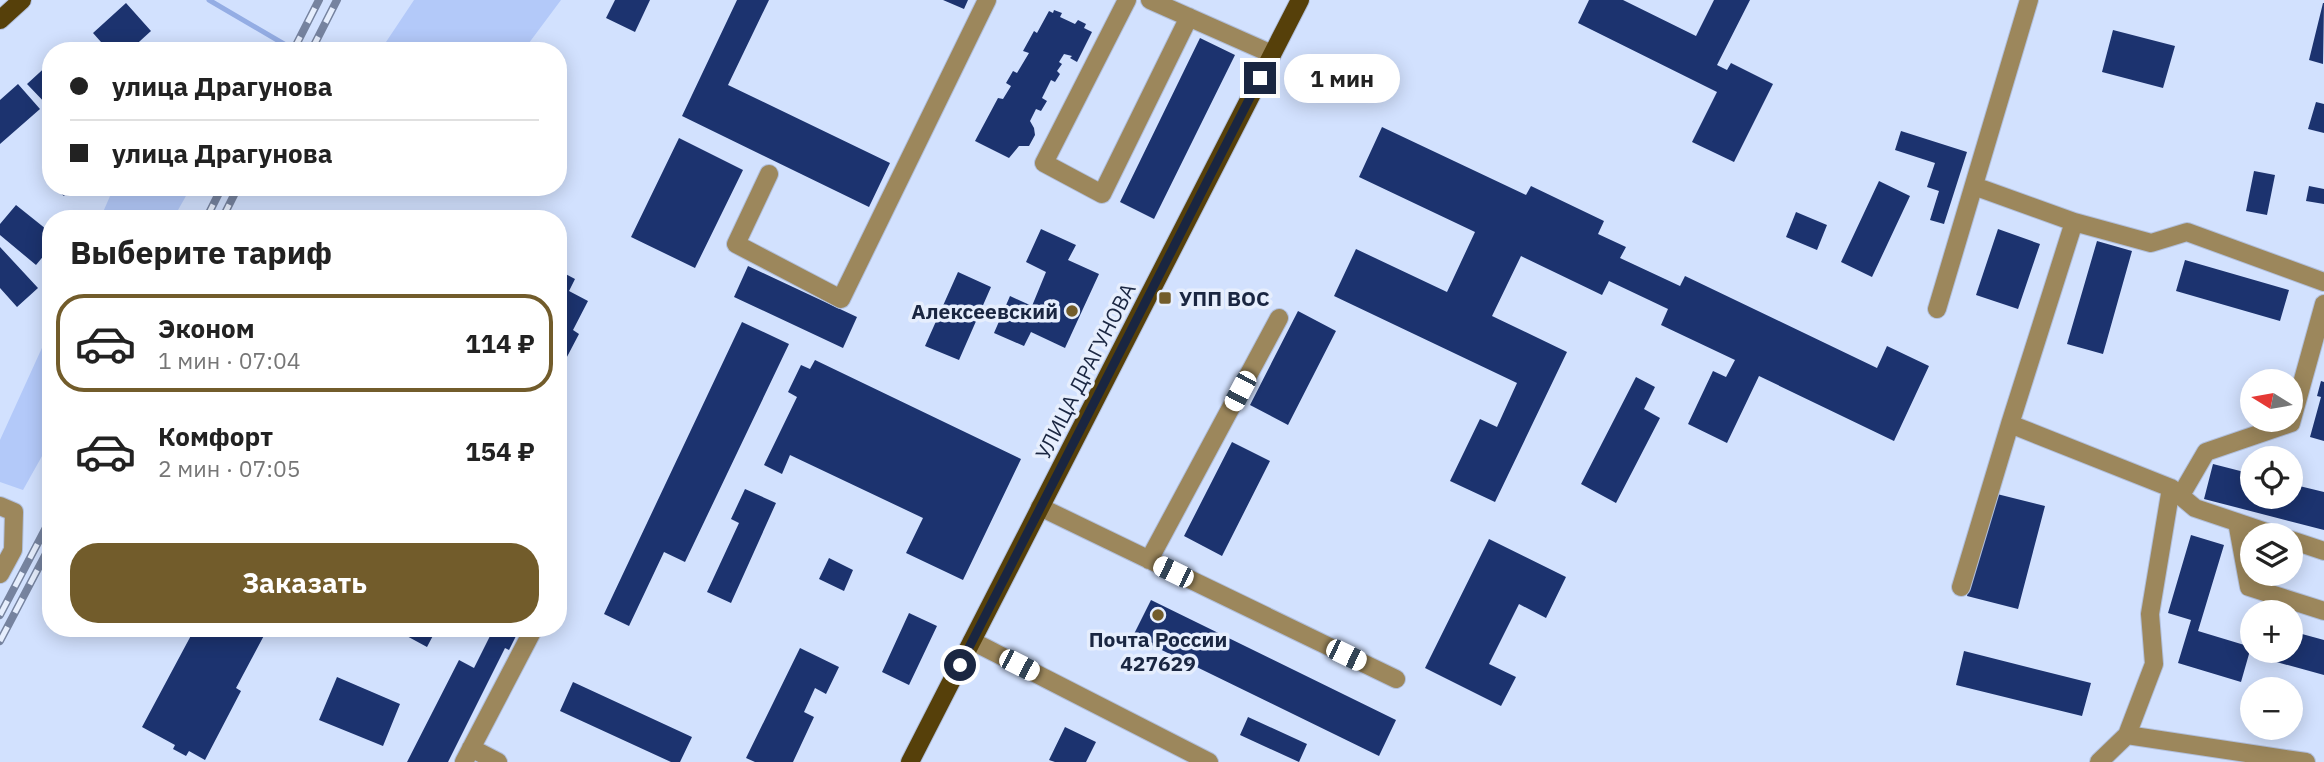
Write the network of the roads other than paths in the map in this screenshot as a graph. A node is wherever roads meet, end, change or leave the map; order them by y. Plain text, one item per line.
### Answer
1 (22, 0) edge
2 (987, 0) edge
3 (1127, 0) edge
4 (1150, 0) edge
5 (1300, 0) edge
6 (2029, 0) edge
7 (1189, 17) junction
8 (0, 20) edge
9 (1272, 54) junction
10 (769, 174) dead end
11 (1974, 186) junction
12 (2074, 222) junction
13 (2324, 282) edge
14 (2324, 304) edge
15 (1937, 309) dead end
16 (1279, 318) dead end
17 (2010, 425) junction
18 (2176, 491) junction
19 (0, 506) edge
20 (1040, 507) junction
21 (2237, 522) junction
22 (2240, 523) edge
23 (2303, 544) edge
24 (2324, 551) edge
25 (1149, 560) junction
26 (0, 575) edge
27 (1961, 587) dead end
28 (2324, 611) edge
29 (529, 637) edge
30 (972, 641) junction
31 (1395, 679) dead end
32 (2127, 735) junction
33 (468, 755) edge
34 (498, 762) edge
35 (910, 762) edge
36 (1209, 762) edge
37 (2099, 762) edge
38 (2306, 762) edge

1 - 8 main road
2 - 10 street
3 - 7 street
4 - 7 street
5 - 9 main road, УЛИЦА ДРАГУНОВА
6 - 11 street
7 - 9 street
9 - 20 main road, УЛИЦА ДРАГУНОВА
11 - 12 street
11 - 15 street
12 - 13 street
12 - 17 street
14 - 18 street
16 - 25 street
17 - 18 street
17 - 27 street
18 - 21 street
18 - 32 street
19 - 26 street
20 - 25 street
20 - 30 main road, УЛИЦА ДРАГУНОВА
21 - 22 street
21 - 28 street
23 - 24 street
25 - 31 street
29 - 33 street
30 - 35 main road, УЛИЦА ДРАГУНОВА
30 - 36 street
32 - 37 street
32 - 38 street
33 - 34 street

